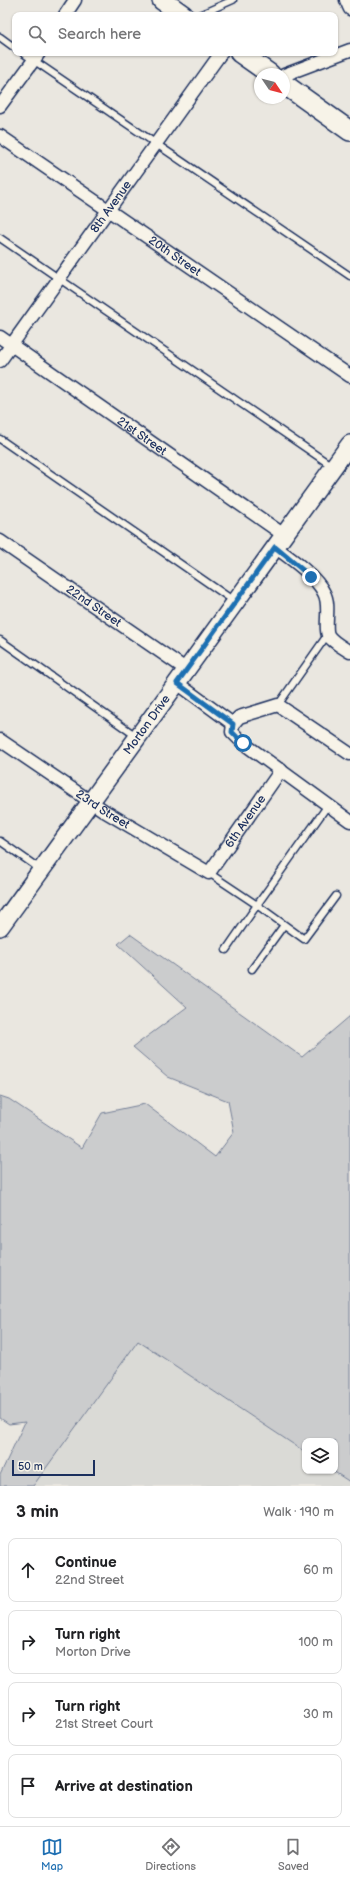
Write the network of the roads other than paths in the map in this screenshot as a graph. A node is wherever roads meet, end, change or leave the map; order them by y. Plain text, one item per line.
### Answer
1 (75, 0) edge
2 (162, 0) edge
3 (233, 0) edge
4 (346, 0) edge
5 (350, 9) edge
6 (67, 12) edge
7 (179, 12) edge
8 (206, 12) edge
9 (0, 37) edge
10 (12, 46) edge
11 (350, 50) edge
12 (338, 55) edge
13 (220, 56) edge
14 (244, 56) edge
15 (334, 56) edge
16 (36, 57) edge
17 (261, 68) edge
18 (290, 73) edge
19 (290, 88) edge
20 (0, 106) edge
21 (329, 116) junction
22 (350, 132) edge
23 (0, 136) edge
24 (350, 139) edge
25 (156, 145) junction
26 (108, 210) junction
27 (0, 238) edge
28 (350, 276) edge
29 (60, 279) junction
30 (0, 337) edge
31 (12, 345) junction
32 (0, 361) edge
33 (350, 376) edge
34 (0, 439) edge
35 (350, 444) edge
36 (333, 467) junction
37 (0, 541) edge
38 (279, 541) junction
39 (235, 602) junction
40 (328, 634) junction
41 (0, 640) edge
42 (350, 652) edge
43 (182, 677) junction
44 (278, 705) junction
45 (233, 724) junction
46 (137, 737) junction
47 (0, 740) edge
48 (350, 754) edge
49 (281, 770) junction
50 (91, 803) junction
51 (328, 805) junction
52 (350, 821) edge
53 (0, 841) edge
54 (42, 870) junction
55 (209, 872) junction
56 (336, 896) dead end
57 (257, 905) junction
58 (284, 925) junction
59 (0, 927) edge
60 (226, 950) dead end
61 (252, 969) dead end

1 - 6 street
2 - 7 main road
3 - 8 lane
4 - 5 street
9 - 10 lane
11 - 12 street
13 - 25 street, 8th Avenue
14 - 17 main road
15 - 18 street
16 - 20 street
16 - 25 lane
19 - 21 main road
21 - 22 main road
21 - 24 street
23 - 26 street, 20th Street
25 - 26 street, 8th Avenue
25 - 28 lane
26 - 29 street, 8th Avenue
26 - 33 street, 20th Street
27 - 29 lane
29 - 31 street, 8th Avenue
29 - 36 lane
30 - 31 street, 21st Street
31 - 32 street, 8th Avenue
31 - 38 street, 21st Street
34 - 39 lane
35 - 36 street, Morton Drive
36 - 38 street, Morton Drive
37 - 43 street, 22nd Street
38 - 39 street, Morton Drive
38 - 40 street, 21st Street
39 - 43 street, Morton Drive
40 - 42 street
40 - 44 lane
41 - 46 lane
43 - 45 street, 22nd Street
43 - 46 street, Morton Drive
44 - 45 street
44 - 48 street
45 - 49 street
46 - 50 street, Morton Drive
47 - 50 street, 23rd Street
49 - 51 street
49 - 55 street, 6th Avenue
50 - 54 street, Morton Drive
50 - 55 street, 23rd Street
51 - 52 street
51 - 57 lane
53 - 54 lane
54 - 59 street, Morton Drive
55 - 57 lane
56 - 58 lane
57 - 58 lane
57 - 60 lane
58 - 61 lane

